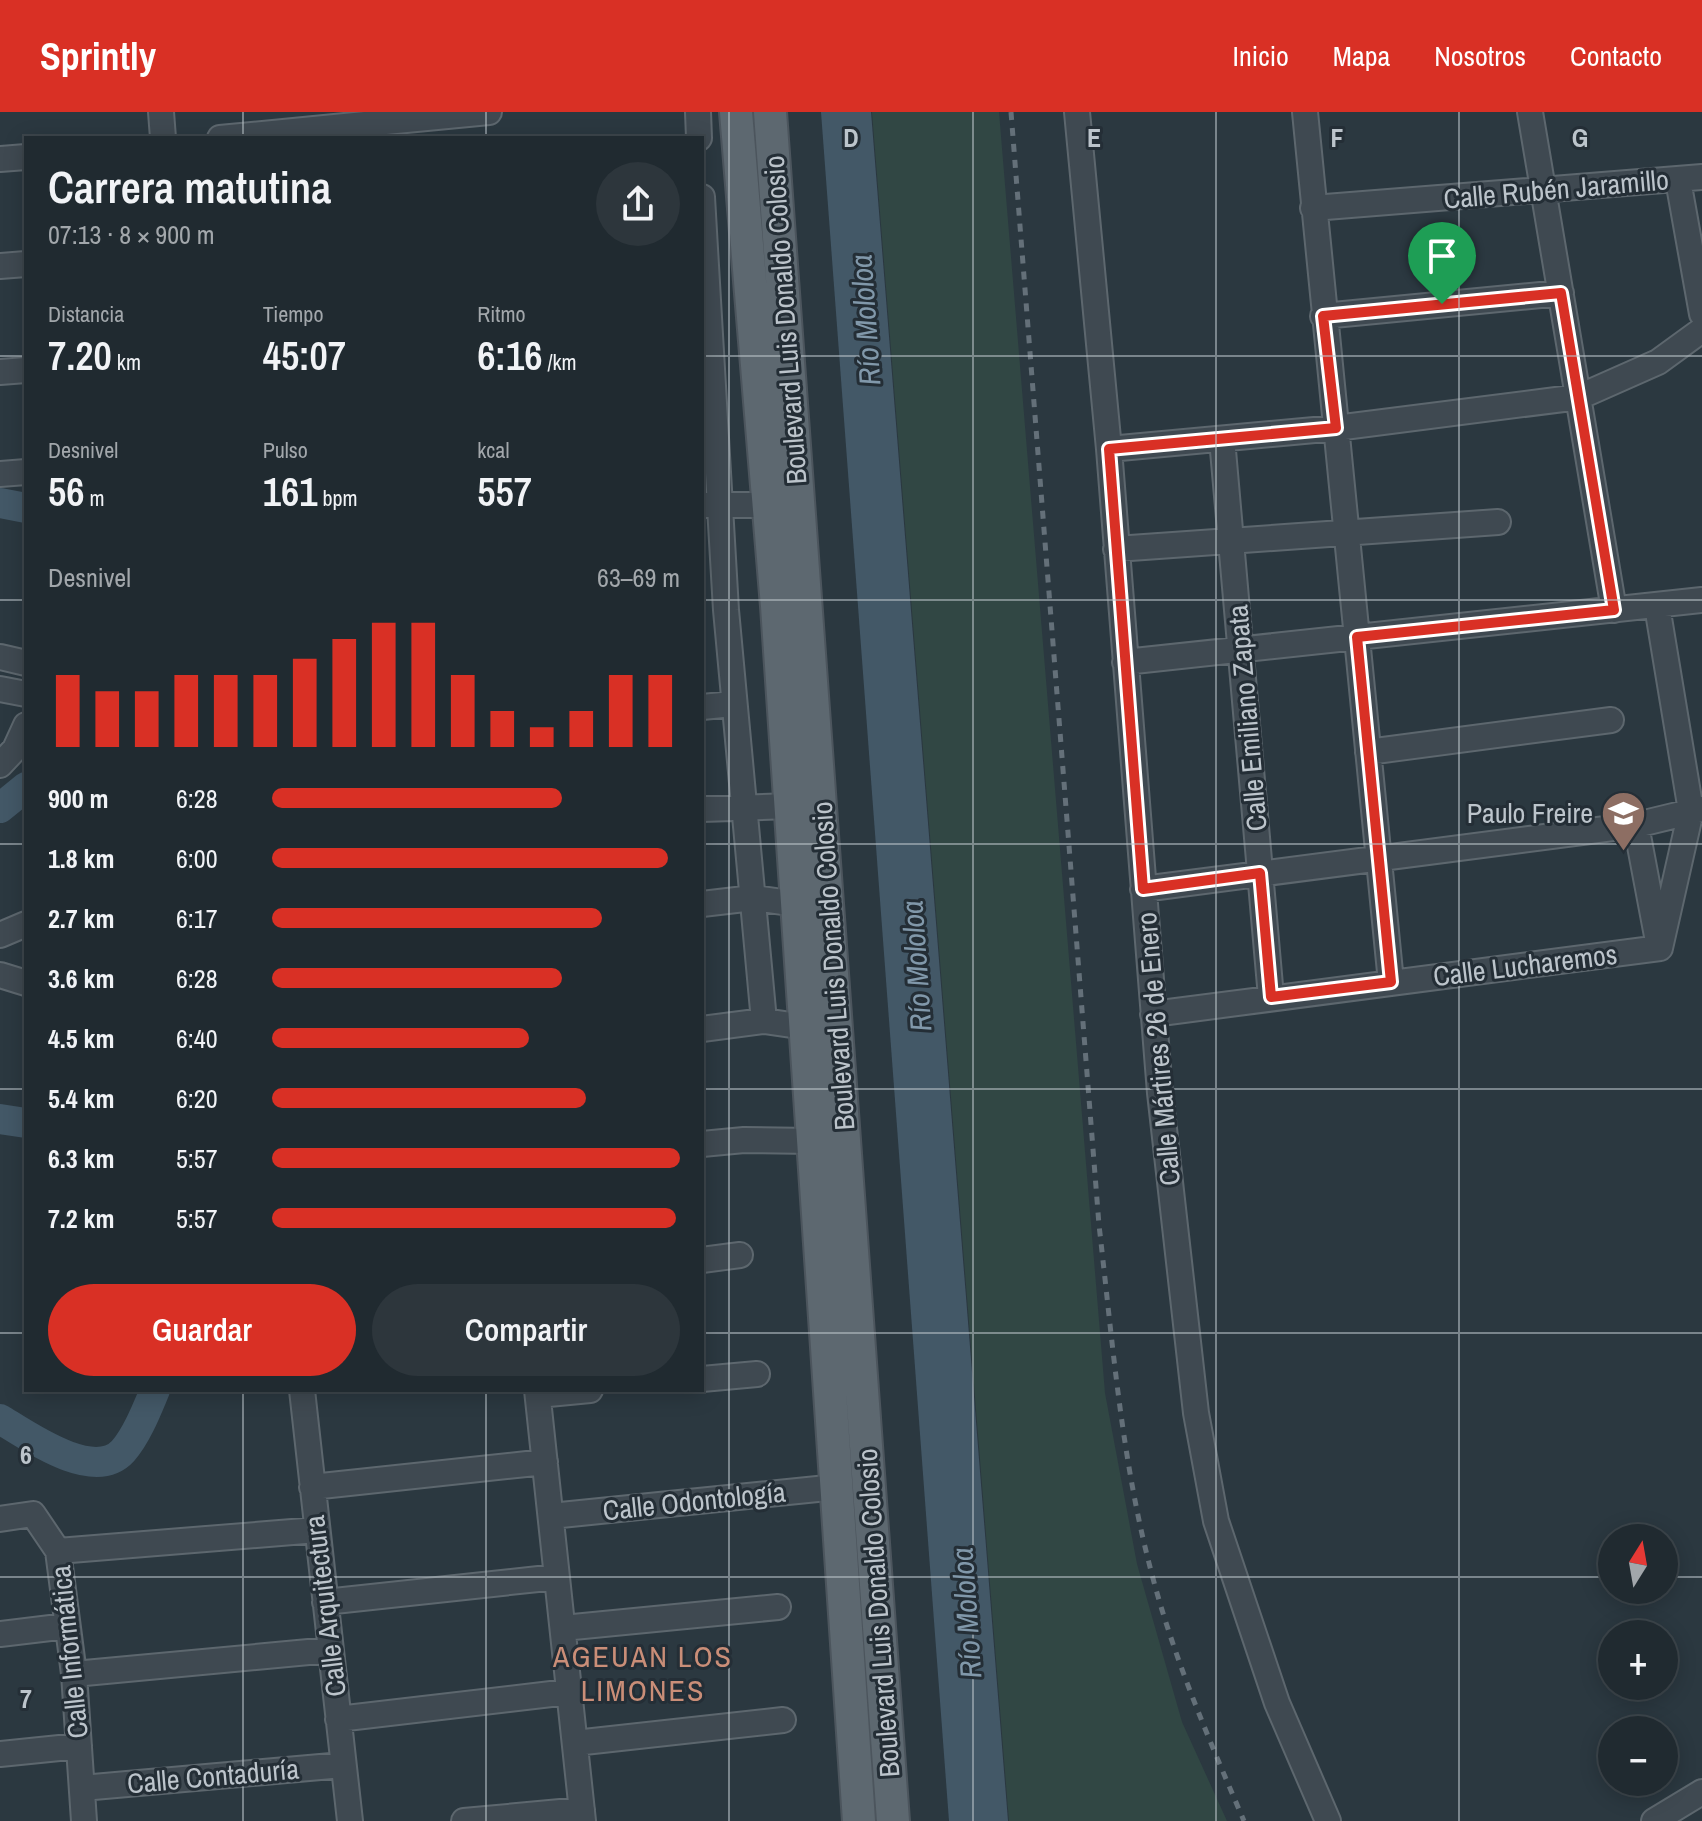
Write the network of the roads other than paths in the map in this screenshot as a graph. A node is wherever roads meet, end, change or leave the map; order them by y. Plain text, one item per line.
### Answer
1 (161, 112) edge
2 (489, 112) edge
3 (698, 112) edge
4 (736, 112) edge
5 (770, 112) edge
6 (1077, 112) edge
7 (1305, 112) edge
8 (1530, 112) edge
9 (441, 122) edge
10 (163, 136) edge
11 (248, 136) edge
12 (699, 136) edge
13 (24, 157) edge
14 (0, 159) edge
15 (1690, 178) edge
16 (1544, 190) junction
17 (704, 195) edge
18 (744, 196) junction
19 (1313, 208) junction
20 (24, 264) edge
21 (0, 266) edge
22 (704, 266) edge
23 (1561, 293) junction
24 (705, 302) edge
25 (1702, 314) edge
26 (1323, 316) junction
27 (1702, 330) edge
28 (24, 370) edge
29 (0, 372) edge
30 (1579, 397) junction
31 (708, 400) edge
32 (1336, 428) junction
33 (1222, 439) junction
34 (1109, 449) junction
35 (24, 472) edge
36 (0, 474) edge
37 (711, 504) edge
38 (769, 505) junction
39 (1498, 522) dead end
40 (1347, 533) junction
41 (1231, 541) junction
42 (1116, 549) junction
43 (1702, 600) edge
44 (1657, 606) junction
45 (1614, 610) junction
46 (714, 611) edge
47 (1357, 637) junction
48 (1240, 650) junction
49 (795, 651) junction
50 (0, 657) edge
51 (1125, 662) junction
52 (24, 663) edge
53 (0, 689) edge
54 (24, 694) edge
55 (733, 704) junction
56 (704, 707) edge
57 (1611, 720) dead end
58 (24, 728) edge
59 (1368, 752) junction
60 (5, 753) edge
61 (744, 805) junction
62 (790, 806) junction
63 (704, 809) edge
64 (1697, 810) edge
65 (1636, 825) junction
66 (1379, 858) junction
67 (1260, 873) junction
68 (1143, 889) junction
69 (753, 898) junction
70 (704, 904) edge
71 (797, 904) junction
72 (24, 925) edge
73 (0, 935) edge
74 (1660, 948) junction
75 (0, 975) edge
76 (24, 982) edge
77 (1391, 982) junction
78 (1271, 997) junction
79 (1153, 1014) junction
80 (764, 1021) junction
81 (805, 1027) junction
82 (704, 1029) edge
83 (812, 1141) junction
84 (704, 1144) edge
85 (740, 1255) dead end
86 (704, 1260) edge
87 (757, 1374) dead end
88 (704, 1379) edge
89 (302, 1392) edge
90 (537, 1392) edge
91 (545, 1462) junction
92 (312, 1487) junction
93 (837, 1487) junction
94 (551, 1516) junction
95 (0, 1519) edge
96 (317, 1530) junction
97 (58, 1551) junction
98 (557, 1577) junction
99 (325, 1602) junction
100 (778, 1607) dead end
101 (67, 1626) junction
102 (563, 1628) junction
103 (0, 1634) edge
104 (330, 1650) junction
105 (74, 1674) junction
106 (568, 1692) junction
107 (338, 1719) junction
108 (783, 1720) dead end
109 (575, 1743) junction
110 (79, 1746) junction
111 (0, 1754) edge
112 (343, 1765) junction
113 (82, 1788) junction
114 (1312, 1789) junction
115 (1702, 1792) edge
116 (582, 1816) edge
117 (84, 1821) edge
118 (350, 1821) edge
119 (464, 1821) edge
120 (859, 1821) edge
121 (893, 1821) edge
122 (1303, 1821) edge
123 (1328, 1821) edge
124 (1654, 1821) edge

1 - 10 street
2 - 9 street
3 - 12 street
4 - 18 main road, Boulevard Luis Donaldo Colosio
5 - 49 main road, Boulevard Luis Donaldo Colosio
6 - 34 street, Calle Mártires 26 de Enero
7 - 19 street
8 - 16 street
9 - 11 street
13 - 14 street
15 - 16 street, Calle Rubén Jaramillo
15 - 25 street
16 - 19 street, Calle Rubén Jaramillo
16 - 23 street
17 - 18 street
18 - 38 main road, Boulevard Luis Donaldo Colosio
19 - 26 street
20 - 21 street
22 - 24 street
23 - 26 street
23 - 30 street
24 - 31 street
26 - 32 street
27 - 30 street
28 - 29 street
30 - 32 street
30 - 45 street
31 - 37 street
32 - 33 street
32 - 40 street
33 - 34 street
33 - 41 street, Calle Emiliano Zapata
34 - 42 street, Calle Mártires 26 de Enero
35 - 36 street
37 - 38 street
37 - 46 street
38 - 49 main road, Boulevard Luis Donaldo Colosio
39 - 40 street
40 - 41 street
40 - 47 street
41 - 42 street
41 - 48 street, Calle Emiliano Zapata
42 - 51 street, Calle Mártires 26 de Enero
43 - 44 street
44 - 45 street
44 - 64 street
45 - 47 street
46 - 55 street
47 - 48 street
47 - 59 street
48 - 51 street
48 - 67 street, Calle Emiliano Zapata
49 - 62 main road, Boulevard Luis Donaldo Colosio
49 - 121 main road, Boulevard Luis Donaldo Colosio
50 - 52 street
51 - 68 street, Calle Mártires 26 de Enero
53 - 54 street
55 - 56 street
55 - 61 street
57 - 59 street
58 - 60 street
59 - 66 street
61 - 62 street
61 - 63 street
61 - 69 street
62 - 71 main road, Boulevard Luis Donaldo Colosio
64 - 65 street
64 - 74 street
65 - 66 street
65 - 74 street
66 - 67 street
66 - 77 street
67 - 68 street
67 - 78 street, Calle Emiliano Zapata
68 - 79 street, Calle Mártires 26 de Enero
69 - 70 street
69 - 71 street
69 - 80 street
71 - 81 main road, Boulevard Luis Donaldo Colosio
72 - 73 street
74 - 77 street, Calle Lucharemos
75 - 76 street
77 - 78 street, Calle Lucharemos
78 - 79 street, Calle Lucharemos
79 - 114 street, Calle Mártires 26 de Enero
80 - 81 street
80 - 82 street
81 - 83 main road, Boulevard Luis Donaldo Colosio
83 - 84 street
83 - 93 main road, Boulevard Luis Donaldo Colosio
85 - 86 street
87 - 88 street
89 - 92 street, Calle Arquitectura
90 - 91 street
91 - 92 street
91 - 94 street
92 - 96 street, Calle Arquitectura
93 - 94 street, Calle Odontología
93 - 120 main road, Boulevard Luis Donaldo Colosio
94 - 98 street
95 - 97 street
96 - 97 street, Calle Informática
96 - 99 street, Calle Arquitectura
97 - 101 street, Calle Informática
98 - 99 street
98 - 102 street
99 - 104 street, Calle Arquitectura
100 - 102 street
101 - 103 street
101 - 105 street, Calle Informática
102 - 106 street
104 - 105 street
104 - 107 street, Calle Arquitectura
105 - 110 street, Calle Informática
106 - 107 street
106 - 109 street
107 - 112 street, Calle Arquitectura
108 - 109 street
109 - 116 street
110 - 111 street
110 - 113 street, Calle Informática
112 - 113 street, Calle Contaduría
112 - 118 street, Calle Arquitectura
113 - 117 street, Calle Informática
114 - 122 street
114 - 123 street, Calle Mártires 26 de Enero
115 - 124 street
116 - 119 street

